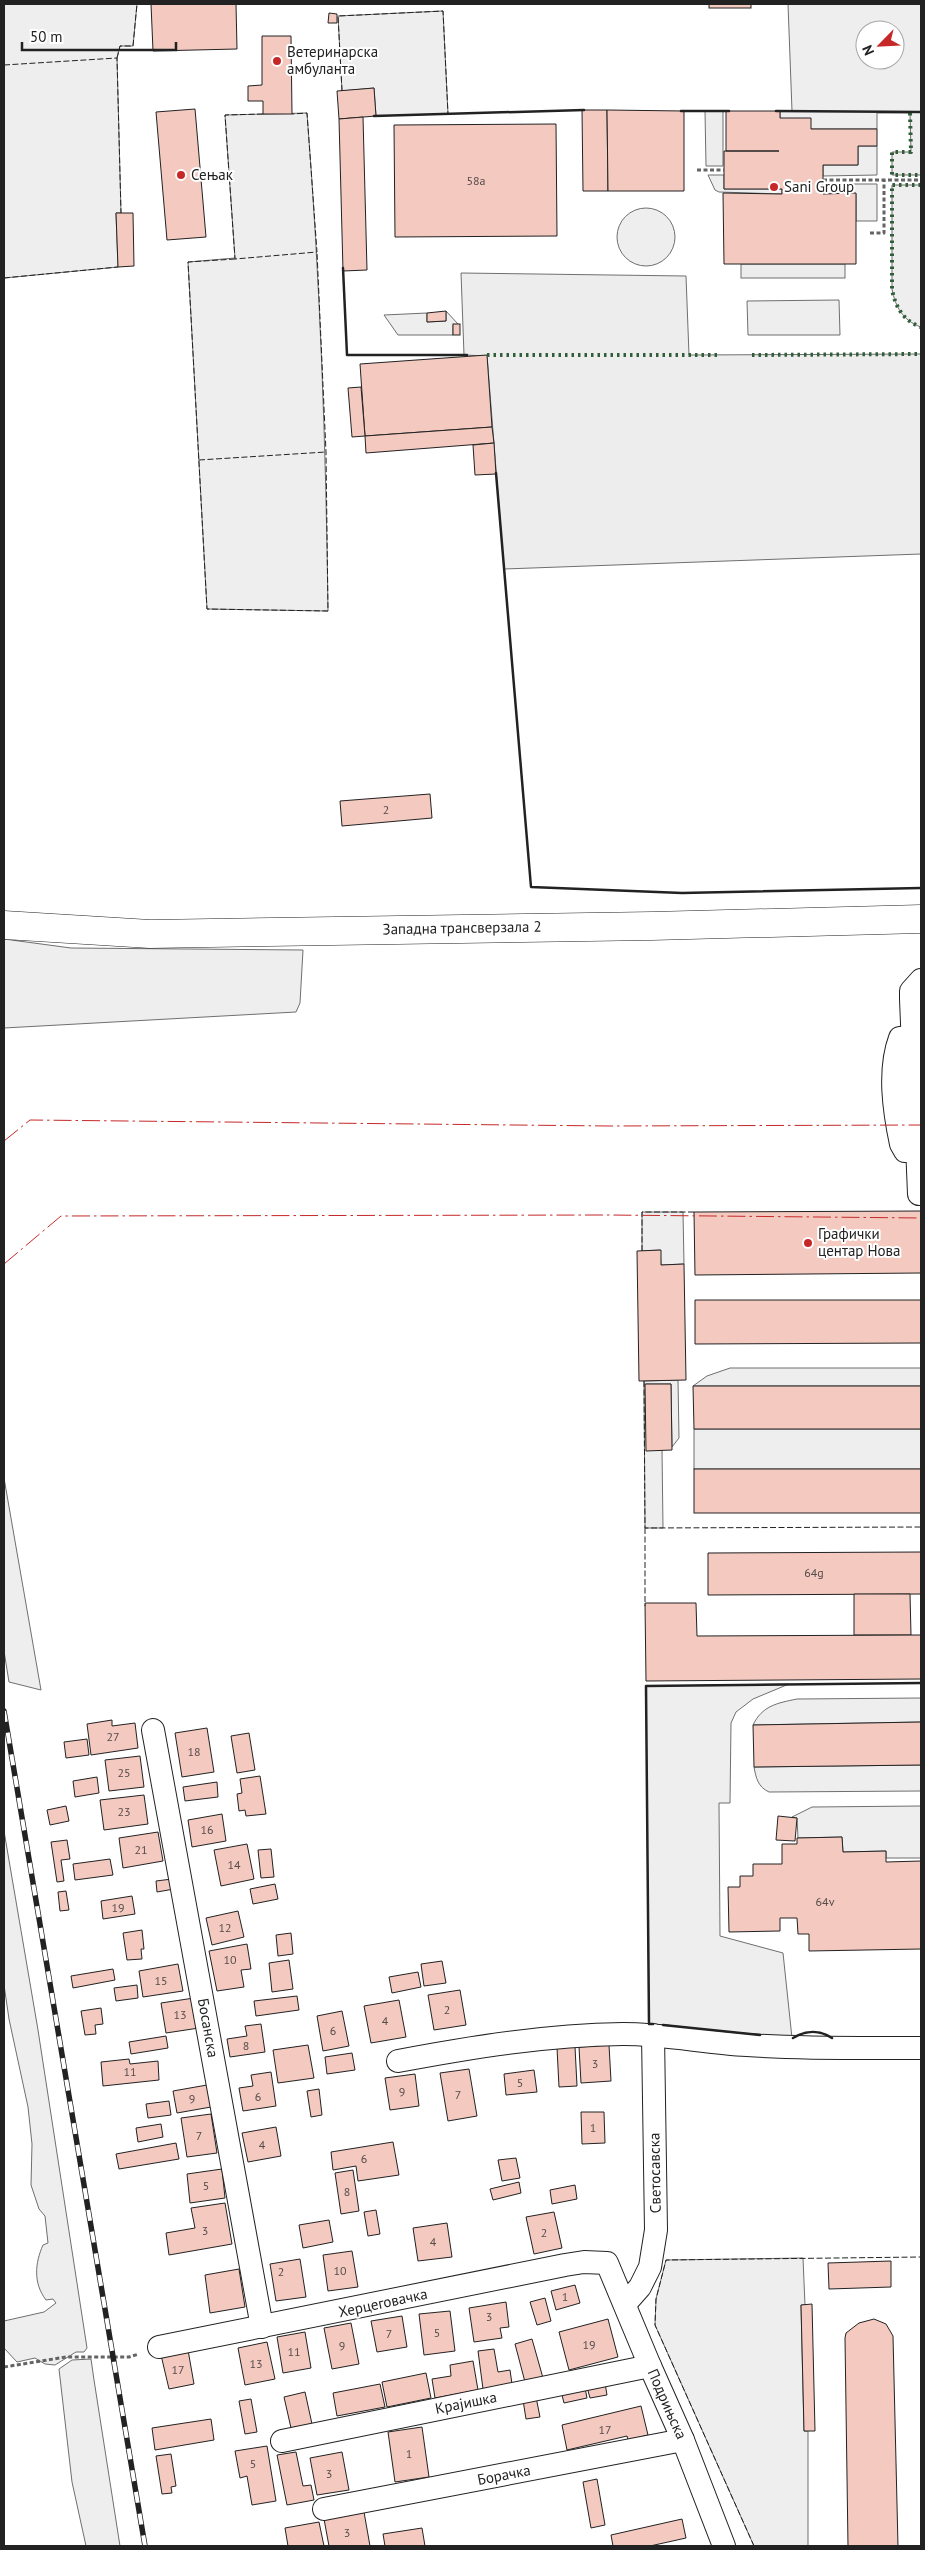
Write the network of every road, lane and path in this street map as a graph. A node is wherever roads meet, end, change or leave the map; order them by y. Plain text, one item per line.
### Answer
1 (697, 170) dead end
2 (724, 170) dead end
3 (823, 180) dead end
4 (884, 180) junction
5 (921, 180) edge
6 (870, 233) dead end
7 (921, 919) edge
8 (4, 925) edge
9 (921, 980) edge
10 (912, 1037) junction
11 (919, 1116) edge
12 (918, 1151) junction
13 (921, 1194) edge
14 (153, 1730) dead end
15 (653, 2035) junction
16 (921, 2048) edge
17 (398, 2061) dead end
18 (607, 2263) joint
19 (626, 2304) junction
20 (262, 2327) junction
21 (159, 2347) joint
22 (650, 2366) junction
23 (4, 2367) edge
24 (683, 2440) junction
25 (282, 2441) dead end
26 (324, 2509) dead end
27 (724, 2546) edge

1 - 2 path
3 - 4 path
4 - 5 path
4 - 6 path
7 - 8 main road, Западна трансверзала 2
9 - 10 street
10 - 11 street
10 - 12 street
11 - 12 street
12 - 13 street
14 - 20 street, Босанска
15 - 16 street
15 - 17 street
15 - 19 street, Светосавска
18 - 19 street, Подрињска
18 - 20 street, Херцеговачка
19 - 22 street, Подрињска
20 - 21 street, Херцеговачка
21 - 23 path
22 - 24 street, Подрињска
22 - 25 street, Крајишка
24 - 26 street, Борачка
24 - 27 street, Подрињска

